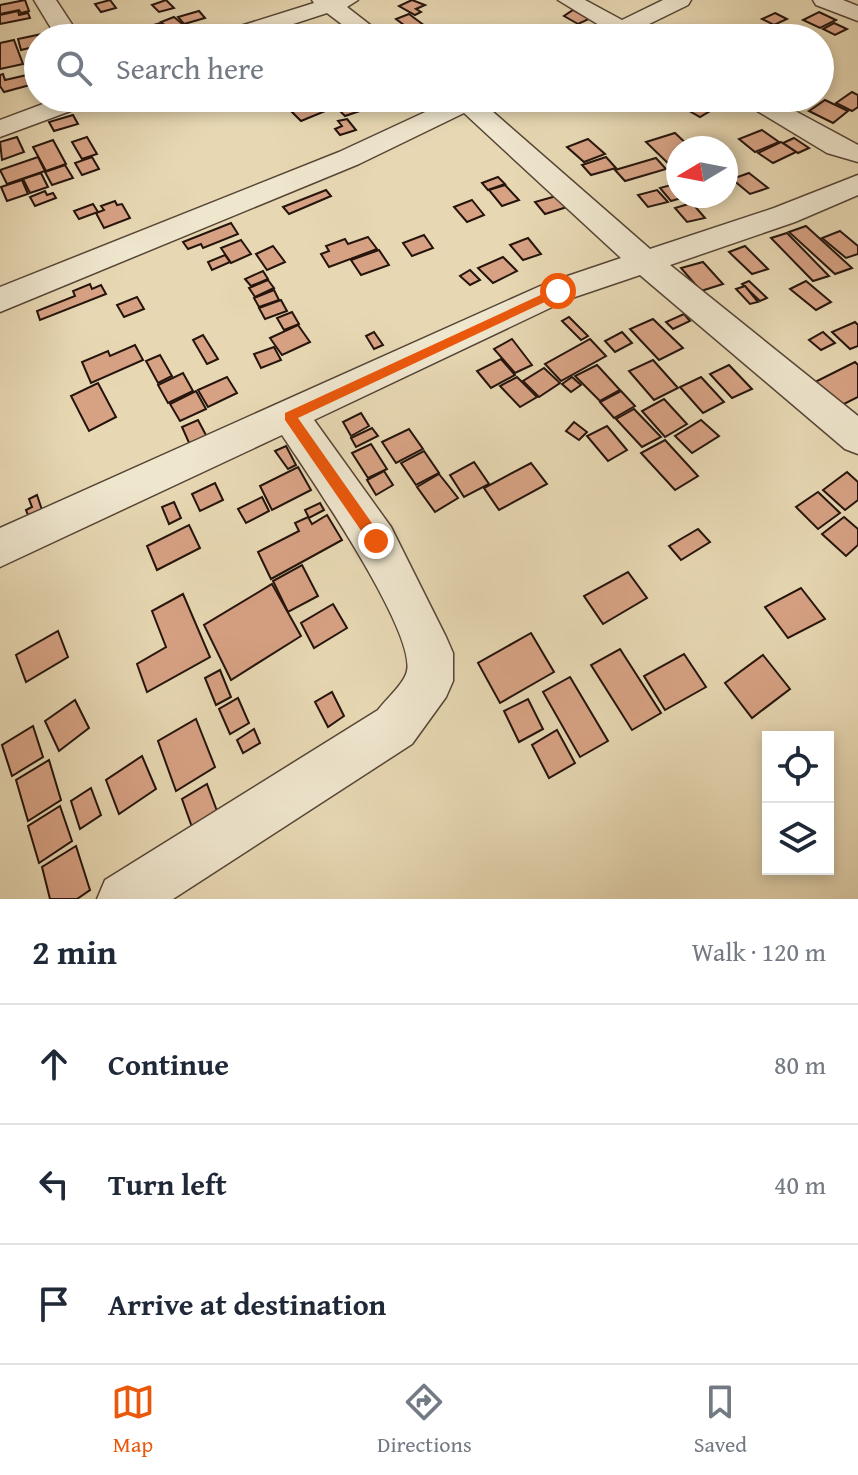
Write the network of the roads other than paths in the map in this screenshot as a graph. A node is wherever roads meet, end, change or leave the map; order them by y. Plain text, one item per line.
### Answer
1 (45, 0) edge
2 (569, 0) edge
3 (680, 0) edge
4 (824, 0) edge
5 (333, 2) edge
6 (858, 14) edge
7 (60, 24) edge
8 (268, 24) edge
9 (359, 24) edge
10 (605, 24) edge
11 (640, 24) edge
12 (46, 112) edge
13 (442, 112) edge
14 (482, 112) edge
15 (777, 112) edge
16 (0, 129) edge
17 (858, 154) edge
18 (858, 184) edge
19 (643, 260) junction
20 (0, 300) edge
21 (290, 416) junction
22 (855, 431) edge
23 (0, 548) edge
24 (124, 899) edge

1 - 7 street
2 - 10 street
3 - 11 street
4 - 6 street
5 - 8 street
5 - 9 street
12 - 16 street
13 - 20 street
14 - 19 street
15 - 17 street
18 - 19 street
19 - 21 street
19 - 22 street
21 - 23 street
21 - 24 street

